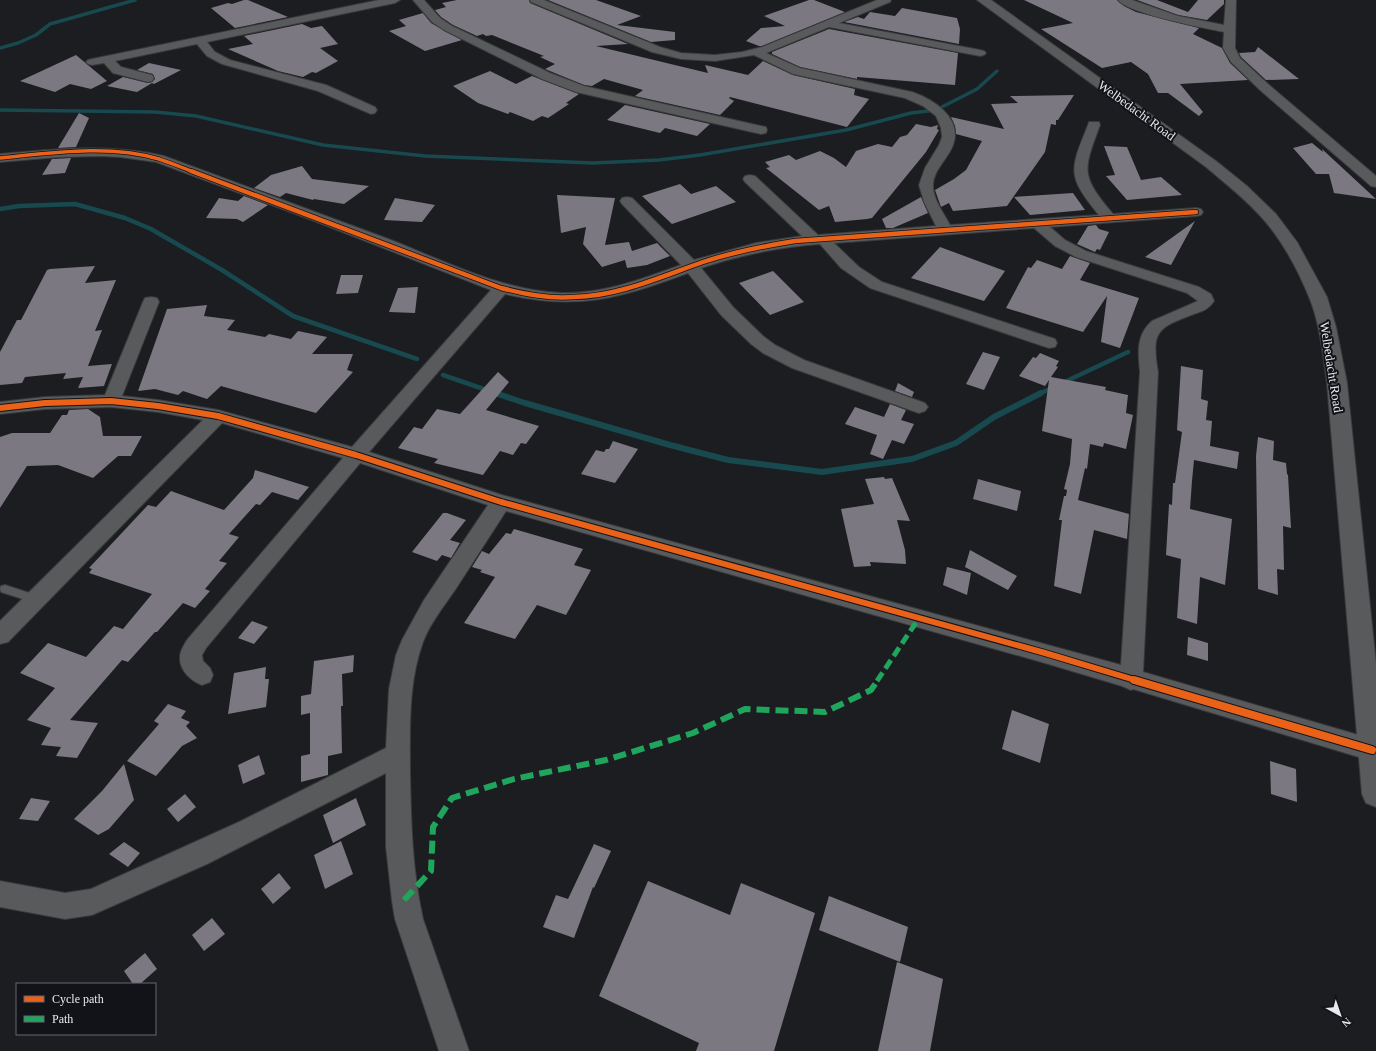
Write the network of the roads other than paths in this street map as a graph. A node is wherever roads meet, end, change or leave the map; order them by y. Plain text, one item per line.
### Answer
1 (395, 0) edge
2 (418, 0) edge
3 (534, 0) edge
4 (886, 0) edge
5 (983, 0) edge
6 (1123, 0) edge
7 (1231, 0) edge
8 (828, 24) junction
9 (1229, 29) junction
10 (200, 40) junction
11 (756, 52) junction
12 (980, 53) dead end
13 (107, 59) junction
14 (92, 62) dead end
15 (148, 78) dead end
16 (373, 104) dead end
17 (1094, 125) dead end
18 (761, 130) dead end
19 (0, 158) edge
20 (750, 179) dead end
21 (1376, 184) edge
22 (627, 201) dead end
23 (1196, 212) dead end
24 (1109, 218) junction
25 (1038, 224) junction
26 (945, 230) junction
27 (818, 239) junction
28 (691, 266) junction
29 (501, 288) junction
30 (151, 302) dead end
31 (1049, 343) dead end
32 (824, 373) junction
33 (815, 389) dead end
34 (110, 401) junction
35 (919, 407) dead end
36 (0, 408) edge
37 (218, 416) junction
38 (356, 455) junction
39 (501, 502) junction
40 (5, 589) dead end
41 (34, 599) junction
42 (0, 635) edge
43 (202, 675) dead end
44 (1131, 680) junction
45 (1372, 750) junction
46 (398, 754) junction
47 (1376, 794) edge
48 (0, 894) edge
49 (454, 1051) edge

1 - 10 street
2 - 18 street
3 - 11 street
4 - 8 street
5 - 45 street, Welbedacht Road
6 - 9 street
7 - 9 street
8 - 11 street
8 - 12 street
9 - 21 street
10 - 13 street
10 - 16 street
11 - 26 street
13 - 14 street
13 - 15 street
17 - 24 street
19 - 29 street
20 - 27 street
22 - 28 street
23 - 24 street
24 - 25 street
25 - 26 street
25 - 44 street
26 - 27 street
27 - 28 street
27 - 31 street
28 - 29 street
28 - 32 street
29 - 38 street
30 - 34 street
32 - 33 street
32 - 35 street
34 - 36 street
34 - 37 street
37 - 38 street
37 - 41 street
38 - 39 street
38 - 43 street
39 - 44 street
39 - 46 street
40 - 41 lane
41 - 42 street
44 - 45 street
45 - 47 street, Welbedacht Road
46 - 48 street
46 - 49 street

